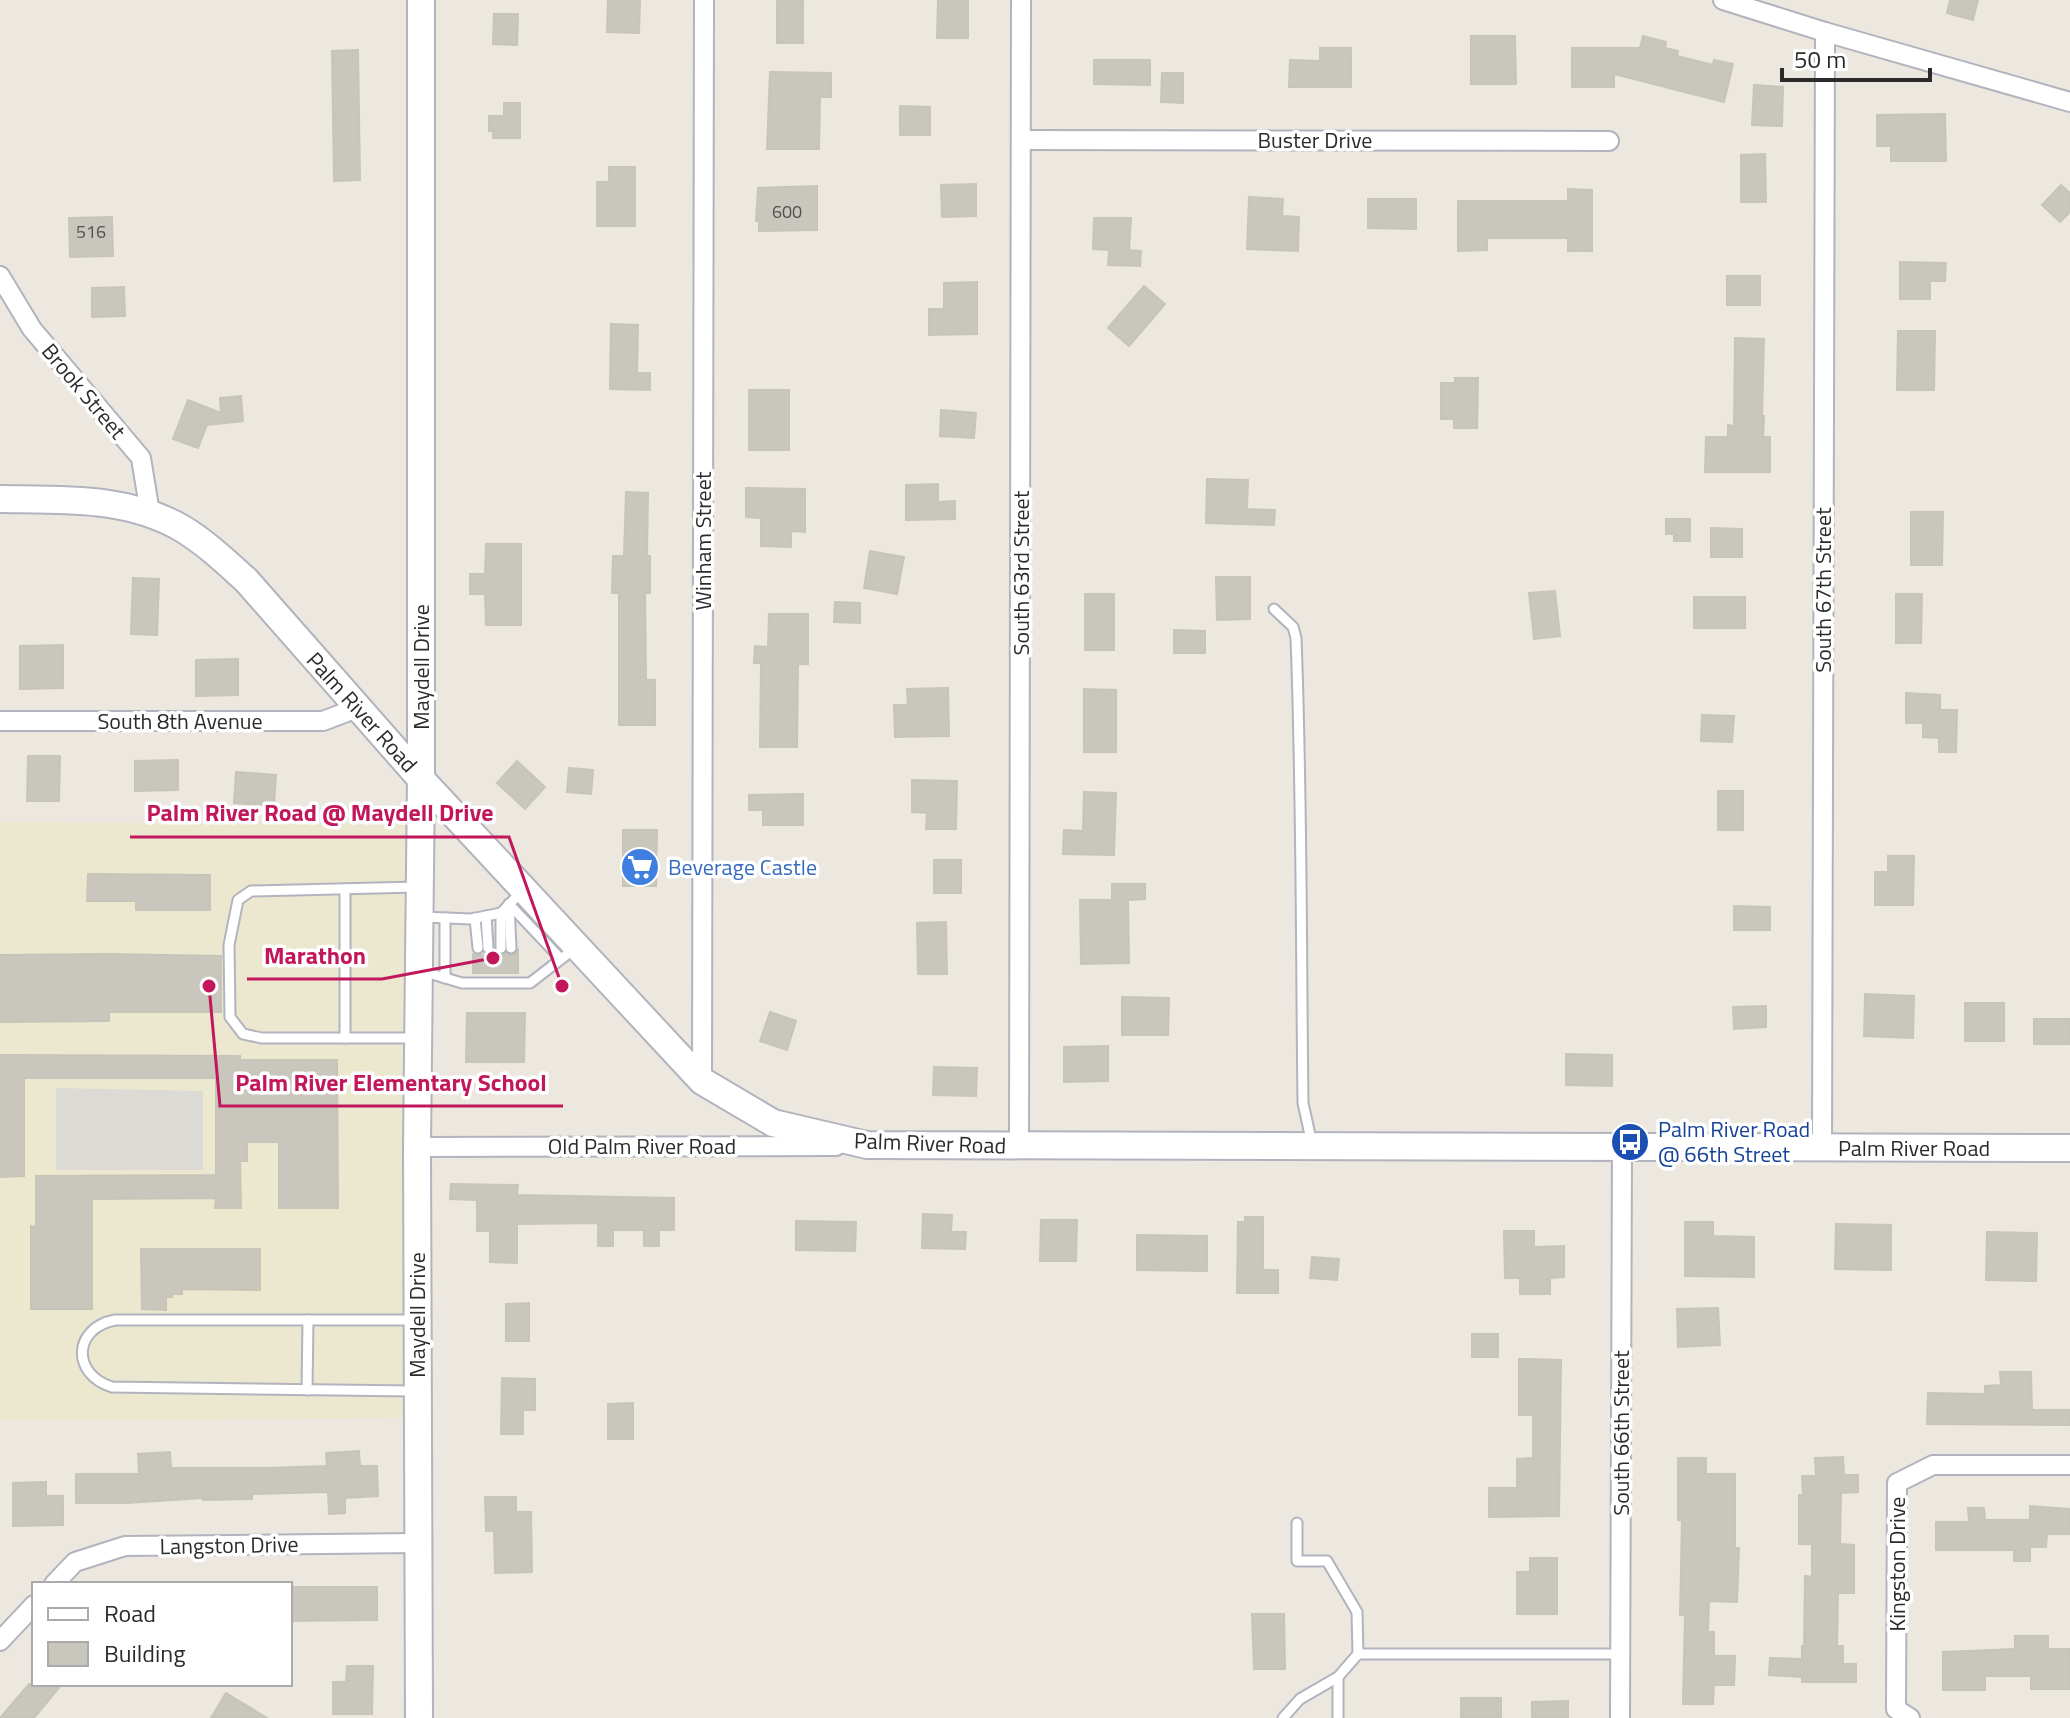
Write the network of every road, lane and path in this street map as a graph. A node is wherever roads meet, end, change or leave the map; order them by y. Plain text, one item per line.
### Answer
1 (421, 0) edge
2 (704, 0) edge
3 (1021, 0) edge
4 (1723, 0) edge
5 (1825, 32) junction
6 (2070, 102) edge
7 (1022, 140) junction
8 (1609, 141) dead end
9 (0, 276) edge
10 (0, 499) edge
11 (150, 513) junction
12 (1274, 609) dead end
13 (357, 708) junction
14 (0, 721) edge
15 (421, 779) junction
16 (420, 887) junction
17 (345, 889) junction
18 (516, 897) junction
19 (501, 913) junction
20 (432, 917) junction
21 (481, 917) junction
22 (483, 948) dead end
23 (569, 953) junction
24 (419, 970) junction
25 (445, 978) junction
26 (345, 1038) junction
27 (418, 1038) junction
28 (702, 1081) junction
29 (867, 1145) junction
30 (417, 1147) junction
31 (1019, 1147) junction
32 (1313, 1147) junction
33 (1622, 1148) junction
34 (1822, 1148) junction
35 (2070, 1148) edge
36 (308, 1320) junction
37 (417, 1320) junction
38 (307, 1390) junction
39 (417, 1391) junction
40 (2070, 1465) edge
41 (1297, 1523) dead end
42 (417, 1543) junction
43 (56, 1582) edge
44 (32, 1607) edge
45 (1, 1636) edge
46 (1358, 1654) junction
47 (1620, 1654) junction
48 (1338, 1677) junction
49 (419, 1718) edge
50 (1283, 1718) edge
51 (1338, 1718) edge
52 (1620, 1718) edge
53 (1910, 1718) edge

1 - 15 street, Maydell Drive
2 - 28 street, Winham Street
3 - 7 street, South 63rd Street
4 - 5 street
5 - 6 street
5 - 34 street, South 67th Street
7 - 8 street, Buster Drive
7 - 31 street, South 63rd Street
9 - 11 street, Brook Street
10 - 11 street, Palm River Road
11 - 13 street, Palm River Road
12 - 32 lane
13 - 14 street, South 8th Avenue
13 - 15 street, Palm River Road
15 - 16 street, Maydell Drive
15 - 18 street, Palm River Road
16 - 17 lane
16 - 20 street, Maydell Drive
17 - 26 lane
17 - 26 lane
18 - 19 lane
18 - 19 lane
18 - 23 street, Palm River Road
19 - 21 lane
20 - 21 lane
20 - 24 street, Maydell Drive
20 - 25 lane
21 - 22 lane
23 - 25 lane
23 - 28 street, Palm River Road
24 - 25 lane
24 - 27 street, Maydell Drive
26 - 27 lane
27 - 30 street, Maydell Drive
28 - 29 street, Palm River Road
29 - 30 street, Old Palm River Road
29 - 31 street, Palm River Road
30 - 37 street, Maydell Drive
31 - 32 street, Palm River Road
32 - 33 street, Palm River Road
33 - 34 street, Palm River Road
33 - 47 street, South 66th Street
34 - 35 street, Palm River Road
36 - 37 lane
36 - 38 lane
36 - 38 lane
37 - 39 street, Maydell Drive
38 - 39 lane
39 - 42 street, Maydell Drive
40 - 53 street, Kingston Drive
41 - 46 lane
42 - 43 street, Langston Drive
42 - 49 street, Maydell Drive
44 - 45 street
46 - 47 lane
46 - 48 lane
47 - 52 street, South 66th Street
48 - 50 lane
48 - 51 lane

